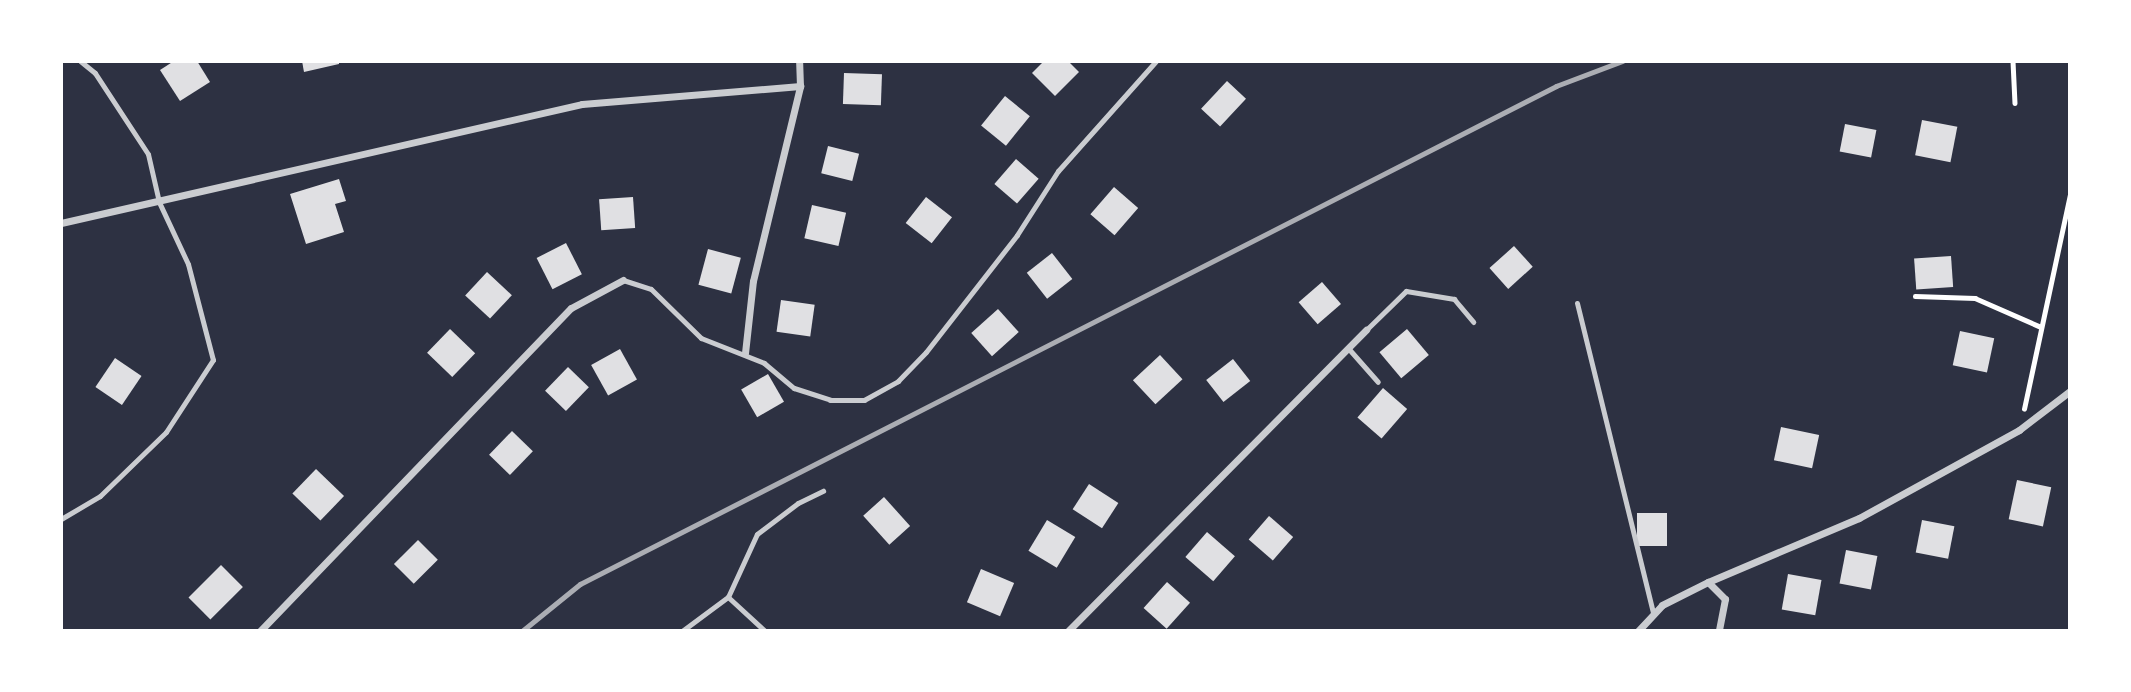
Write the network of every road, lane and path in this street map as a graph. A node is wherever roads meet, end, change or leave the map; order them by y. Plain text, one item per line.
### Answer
1 (80, 61) edge
2 (799, 61) edge
3 (1156, 61) edge
4 (2013, 61) edge
5 (800, 86) junction
6 (2015, 103) dead end
7 (2070, 195) edge
8 (159, 202) junction
9 (61, 223) edge
10 (623, 280) joint
11 (1915, 296) dead end
12 (1577, 303) dead end
13 (1473, 322) dead end
14 (2040, 327) junction
15 (1366, 330) joint
16 (1348, 348) junction
17 (745, 353) junction
18 (1378, 382) dead end
19 (2070, 391) edge
20 (2019, 430) junction
21 (823, 491) dead end
22 (61, 519) edge
23 (1708, 582) junction
24 (728, 597) junction
25 (1653, 613) junction
26 (260, 631) edge
27 (682, 631) edge
28 (765, 631) edge
29 (1068, 631) edge
30 (1638, 631) edge
31 (1719, 631) edge

1 - 8 lane
2 - 5 street
3 - 17 lane
4 - 6 path
5 - 8 street
5 - 17 street
7 - 14 path
8 - 9 street
8 - 22 lane
10 - 17 lane
10 - 26 street
11 - 14 path
12 - 25 lane
13 - 15 lane
14 - 20 path
15 - 16 street
16 - 18 lane
16 - 29 street
19 - 20 street
20 - 23 street
21 - 24 lane
23 - 25 street
23 - 31 street
24 - 27 lane
24 - 28 lane
25 - 30 street

